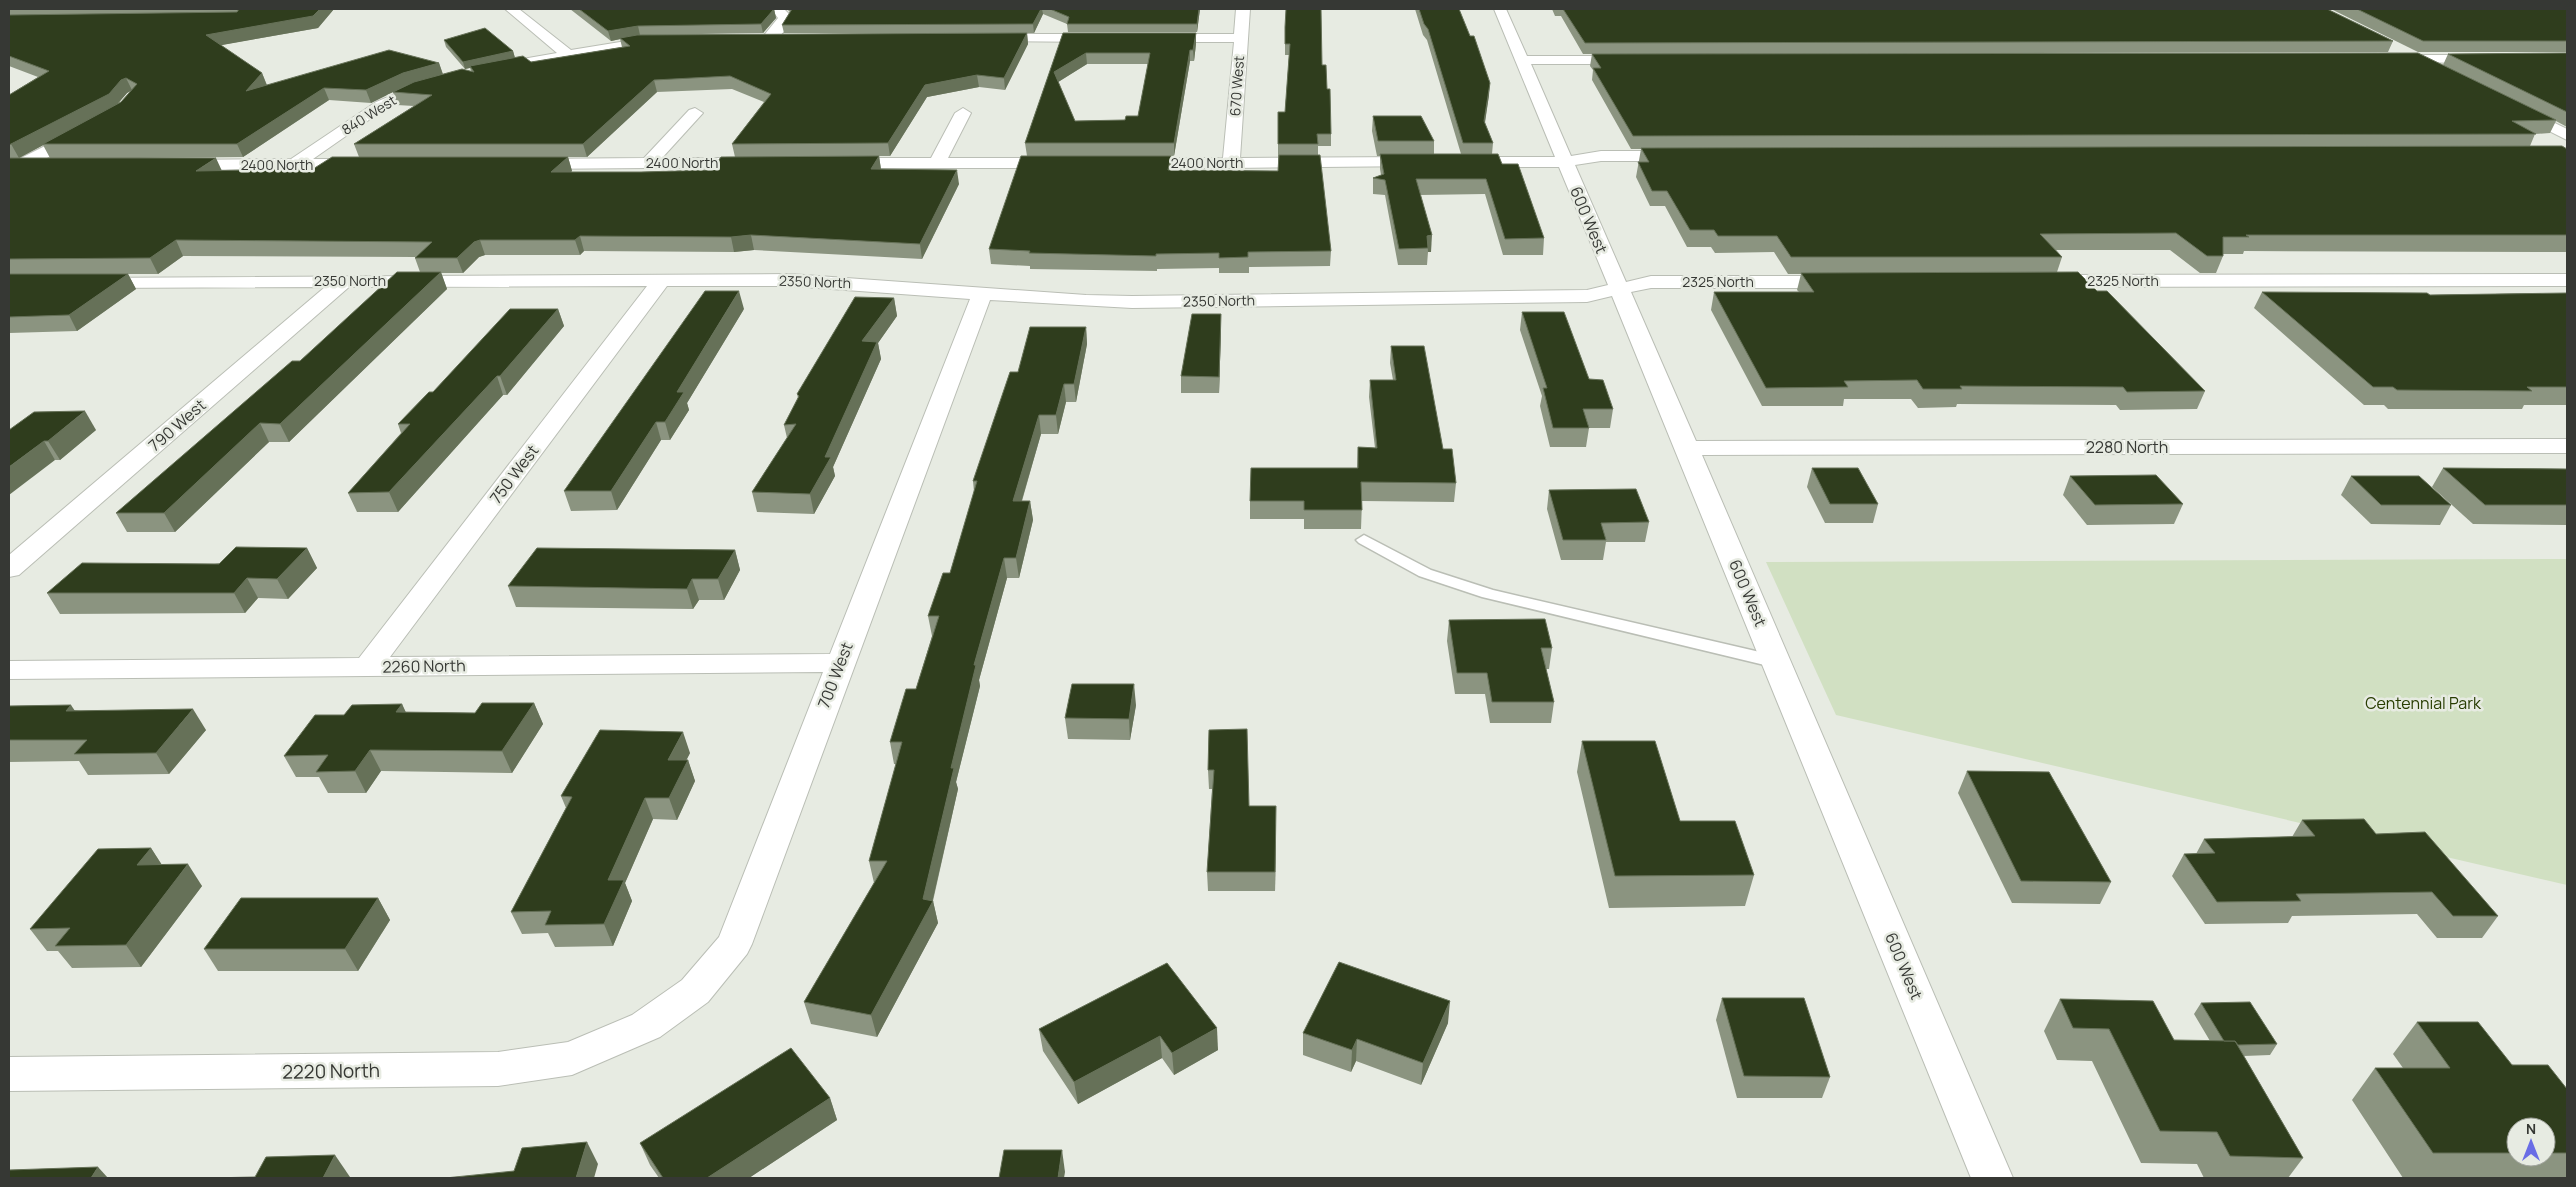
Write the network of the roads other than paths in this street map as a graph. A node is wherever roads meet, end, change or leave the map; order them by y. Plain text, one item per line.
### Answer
1 (511, 9) edge
2 (777, 9) edge
3 (1243, 9) edge
4 (1500, 9) edge
5 (788, 38) edge
6 (975, 38) edge
7 (1113, 38) edge
8 (1142, 38) edge
9 (1241, 38) junction
10 (672, 39) edge
11 (2393, 46) edge
12 (568, 54) junction
13 (2378, 59) edge
14 (2418, 59) junction
15 (2497, 59) edge
16 (1520, 60) junction
17 (1640, 60) edge
18 (478, 71) edge
19 (2444, 72) edge
20 (441, 80) edge
21 (2506, 104) edge
22 (695, 113) dead end
23 (963, 113) dead end
24 (96, 125) edge
25 (2567, 136) edge
26 (1691, 156) edge
27 (1565, 162) junction
28 (768, 163) edge
29 (828, 163) edge
30 (938, 163) junction
31 (1075, 163) edge
32 (1114, 163) edge
33 (1232, 163) junction
34 (372, 164) edge
35 (520, 164) edge
36 (648, 164) junction
37 (15, 165) edge
38 (60, 165) edge
39 (167, 165) edge
40 (294, 165) junction
41 (2567, 280) edge
42 (344, 281) junction
43 (661, 281) junction
44 (78, 282) edge
45 (1860, 282) edge
46 (2029, 282) edge
47 (1619, 289) junction
48 (982, 294) junction
49 (2567, 446) edge
50 (1687, 448) junction
51 (1364, 540) dead end
52 (9, 569) edge
53 (1777, 662) junction
54 (840, 663) junction
55 (367, 667) junction
56 (9, 670) edge
57 (646, 1026) joint
58 (9, 1074) edge
59 (1992, 1178) edge

1 - 12 street
2 - 5 street
3 - 9 street, 670 West
4 - 16 street, 600 West
6 - 7 street
8 - 9 street
9 - 33 street, 670 West
10 - 12 street
11 - 14 street
12 - 18 street
13 - 14 street
14 - 15 street
14 - 19 street
16 - 17 street
16 - 27 street, 600 West
20 - 40 street, 840 West
21 - 25 street
22 - 36 street
23 - 30 street
24 - 37 street
26 - 27 street, 2400 North
27 - 33 street, 2400 North
27 - 47 street, 600 West
28 - 36 street, 2400 North
29 - 30 street
30 - 31 street
32 - 33 street, 2400 North
34 - 40 street, 2400 North
35 - 36 street, 2400 North
37 - 38 street
39 - 40 street, 2400 North
41 - 46 street, 2325 North
42 - 43 street, 2350 North
42 - 44 street, 2350 North
42 - 52 street, 790 West
43 - 48 street, 2350 North
43 - 55 street, 750 West
45 - 47 street, 2325 North
47 - 48 street, 2350 North
47 - 50 street, 600 West
48 - 54 street, 700 West
49 - 50 street, 2280 North
50 - 53 street, 600 West
51 - 53 lane
53 - 59 street, 600 West
54 - 55 street, 2260 North
54 - 57 street, 700 West
55 - 56 street, 2260 North
57 - 58 street, 2220 North

